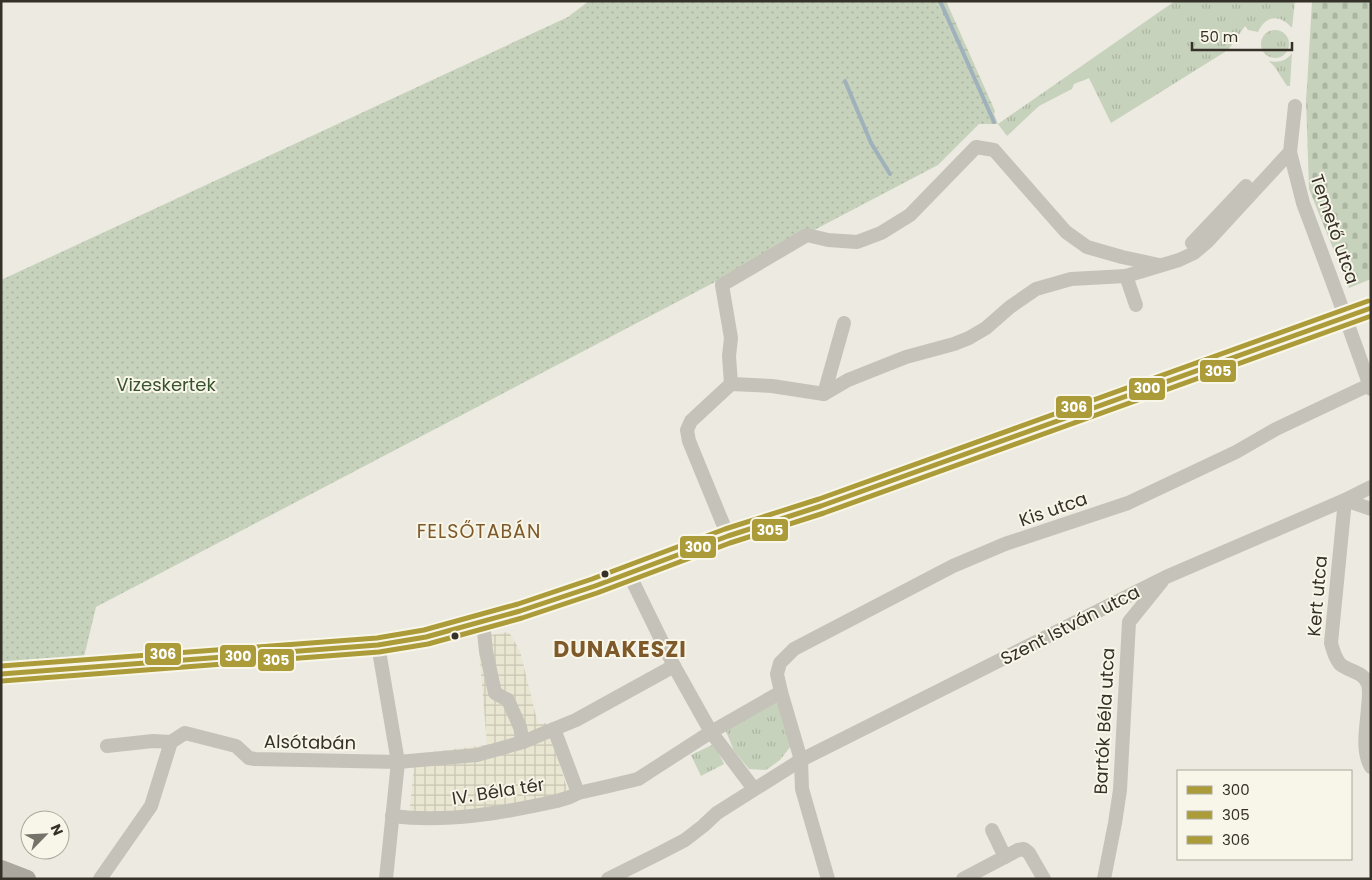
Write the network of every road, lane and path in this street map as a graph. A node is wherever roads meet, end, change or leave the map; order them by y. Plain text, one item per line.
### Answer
1 (1295, 106) dead end
2 (1290, 152) junction
3 (1192, 243) dead end
4 (1162, 265) junction
5 (1126, 276) junction
6 (1136, 305) dead end
7 (1371, 308) edge
8 (1346, 318) junction
9 (844, 324) dead end
10 (731, 384) junction
11 (1370, 387) edge
12 (824, 394) junction
13 (1371, 487) edge
14 (1345, 500) junction
15 (1371, 509) edge
16 (728, 536) junction
17 (630, 574) junction
18 (1166, 577) junction
19 (483, 622) junction
20 (378, 645) junction
21 (674, 666) junction
22 (1, 674) edge
23 (781, 692) junction
24 (554, 729) junction
25 (711, 732) junction
26 (171, 742) junction
27 (523, 742) junction
28 (107, 746) dead end
29 (800, 760) junction
30 (398, 762) junction
31 (1371, 767) edge
32 (754, 789) junction
33 (578, 793) junction
34 (392, 816) junction
35 (992, 830) dead end
36 (1005, 857) junction
37 (1, 869) edge
38 (27, 879) edge
39 (100, 879) edge
40 (386, 879) edge
41 (608, 879) edge
42 (828, 879) edge
43 (963, 879) edge
44 (1044, 879) edge
45 (1104, 879) edge

1 - 2 street
2 - 3 street
2 - 4 street
2 - 8 street, Temető utca
4 - 5 street
4 - 10 street
5 - 6 street
5 - 12 street
7 - 8 main road
8 - 11 street, Temető utca
8 - 16 main road
9 - 12 street
10 - 12 street
10 - 16 street
11 - 23 street, Kis utca
13 - 14 street, Szent István utca
14 - 15 street
14 - 18 street, Szent István utca
14 - 31 street, Kert utca
16 - 17 main road
17 - 19 main road
17 - 21 street
18 - 29 street, Szent István utca
18 - 45 street, Bartók Béla utca
19 - 20 main road
19 - 27 street
20 - 22 main road
20 - 30 street
21 - 24 street
21 - 25 street
23 - 25 street, IV. Béla tér
23 - 29 street, Kis utca
24 - 27 street
24 - 33 street
25 - 32 street
25 - 33 street, IV. Béla tér
26 - 28 street, Alsótabán
26 - 30 street, Alsótabán
26 - 39 street
27 - 30 street
29 - 32 street, Szent István utca
29 - 42 street, Kis utca
30 - 34 street
32 - 41 street
33 - 34 street, IV. Béla tér
34 - 40 street
35 - 36 street
36 - 43 street
36 - 44 street
37 - 38 main road

